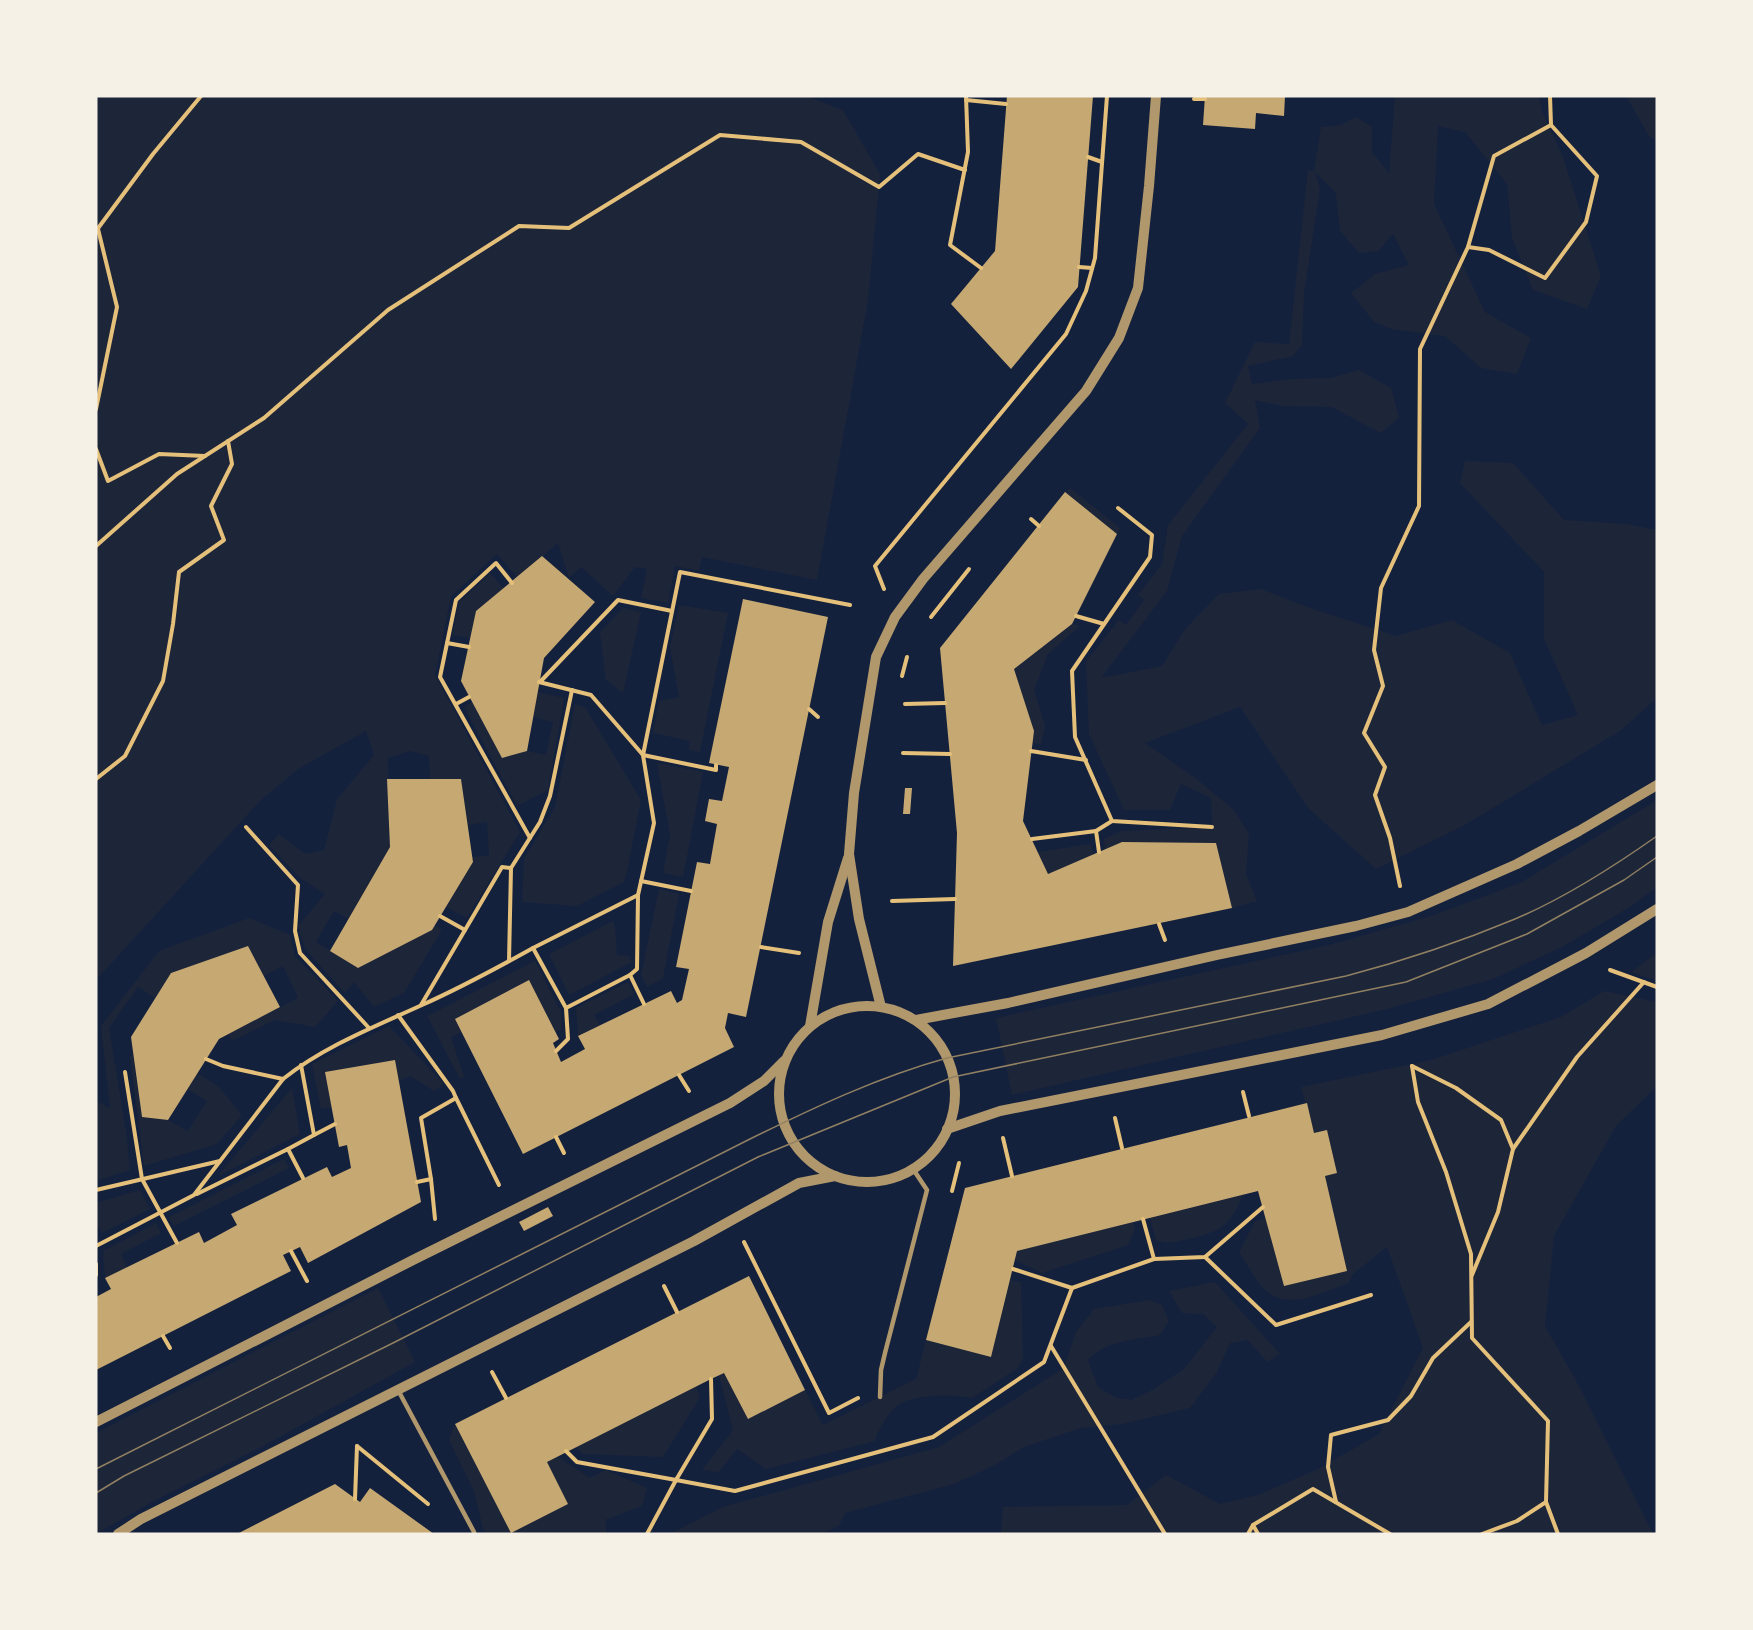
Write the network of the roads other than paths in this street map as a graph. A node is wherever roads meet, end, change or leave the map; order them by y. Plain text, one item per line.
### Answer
1 (1156, 96) edge
2 (1657, 784) edge
3 (849, 854) junction
4 (1657, 909) edge
5 (881, 1007) junction
6 (916, 1020) junction
7 (810, 1026) junction
8 (784, 1061) junction
9 (947, 1129) junction
10 (913, 1169) junction
11 (835, 1176) junction
12 (398, 1390) junction
13 (880, 1397) dead end
14 (96, 1422) edge
15 (474, 1533) edge
16 (118, 1534) edge

1 - 3 street
2 - 6 street
3 - 5 street
3 - 7 street
4 - 9 street
5 - 6 street
5 - 7 street
6 - 9 street
7 - 8 street
8 - 11 street
8 - 14 street
9 - 10 street
10 - 11 street
10 - 13 lane
11 - 12 street
12 - 15 lane
12 - 16 street

